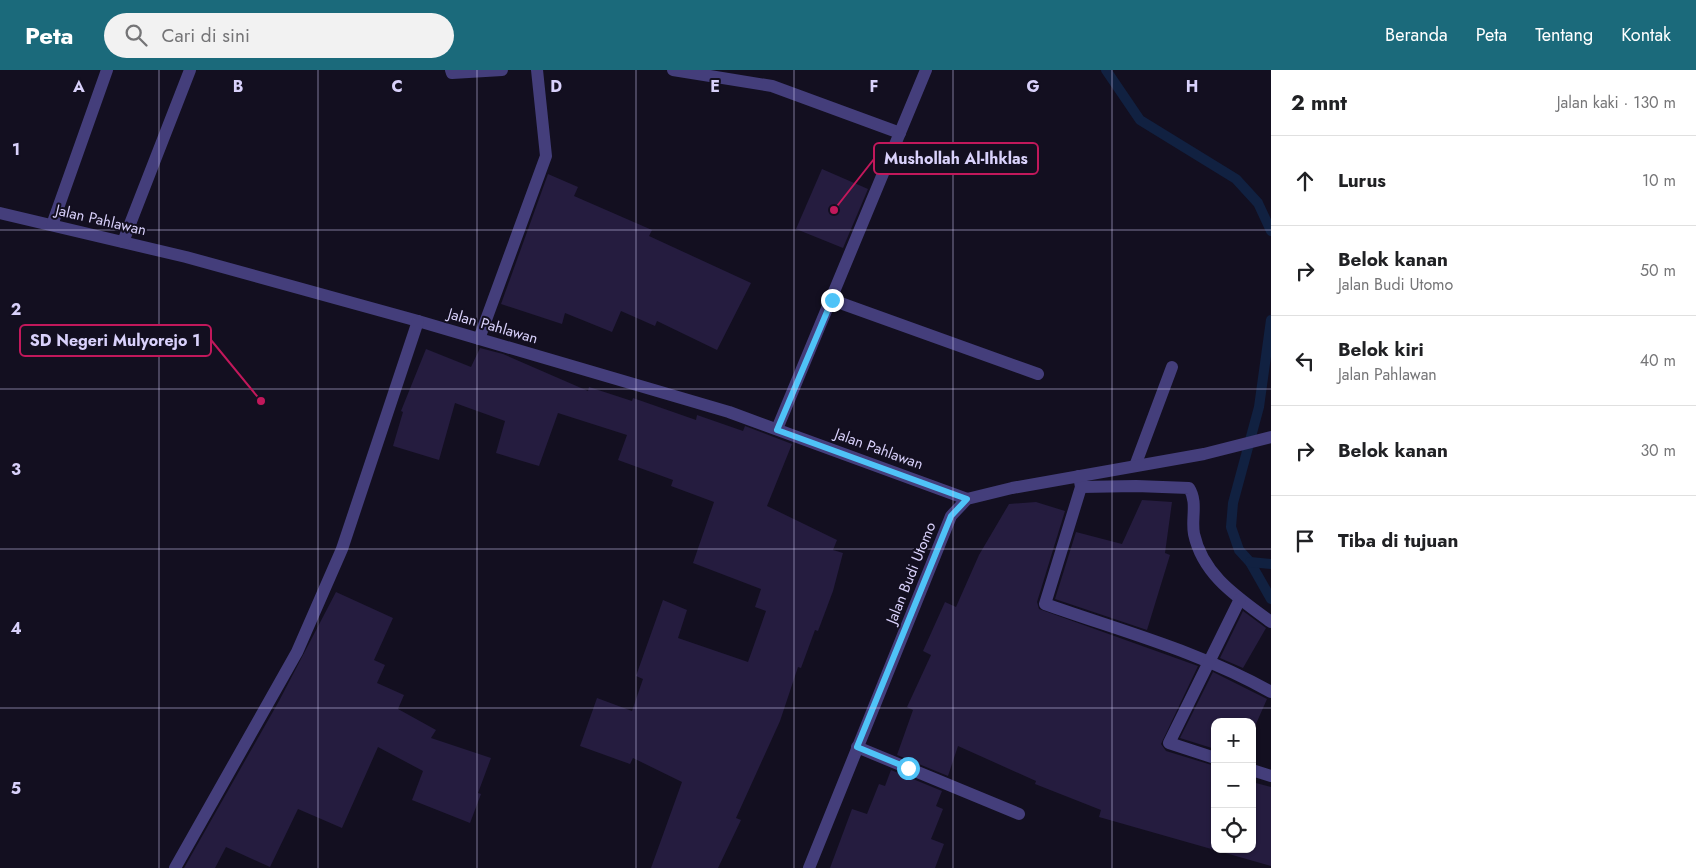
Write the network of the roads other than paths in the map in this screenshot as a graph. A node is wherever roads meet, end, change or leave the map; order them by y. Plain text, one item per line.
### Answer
1 (107, 70) edge
2 (190, 70) edge
3 (451, 70) edge
4 (502, 70) edge
5 (537, 70) edge
6 (673, 70) edge
7 (926, 70) edge
8 (900, 133) junction
9 (0, 214) edge
10 (52, 225) junction
11 (123, 242) junction
12 (832, 300) junction
13 (418, 321) junction
14 (479, 339) junction
15 (1172, 367) dead end
16 (1038, 374) dead end
17 (777, 430) junction
18 (1271, 437) edge
19 (1135, 466) junction
20 (1080, 481) junction
21 (967, 499) junction
22 (1240, 599) junction
23 (1271, 622) edge
24 (1208, 662) junction
25 (1271, 692) edge
26 (857, 747) junction
27 (1211, 757) edge
28 (1256, 771) edge
29 (1271, 776) edge
30 (1019, 814) dead end
31 (175, 868) edge
32 (809, 868) edge

1 - 10 street
2 - 11 street
3 - 4 street
5 - 14 street
6 - 8 street
7 - 8 street
8 - 12 street
9 - 10 street, Jalan Pahlawan
10 - 11 street, Jalan Pahlawan
11 - 13 street, Jalan Pahlawan
12 - 16 street
12 - 17 street
13 - 14 street, Jalan Pahlawan
13 - 31 street
14 - 17 street, Jalan Pahlawan
15 - 19 street
17 - 21 street, Jalan Pahlawan
18 - 19 street
19 - 20 street
20 - 21 street
20 - 22 street
20 - 24 street
21 - 26 street, Jalan Budi Utomo
22 - 23 street
22 - 24 street
24 - 25 street
24 - 27 street
26 - 30 street
26 - 32 street, Jalan Budi Utomo
28 - 29 street

